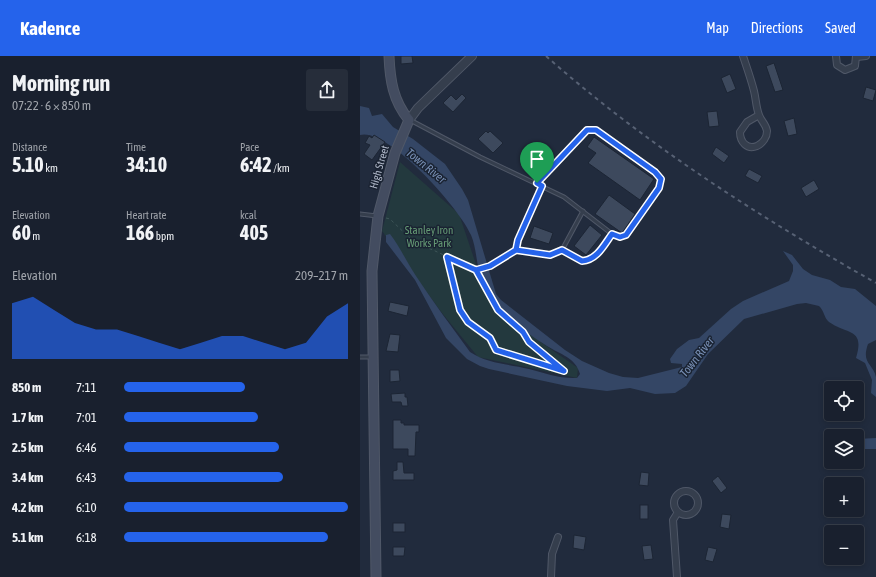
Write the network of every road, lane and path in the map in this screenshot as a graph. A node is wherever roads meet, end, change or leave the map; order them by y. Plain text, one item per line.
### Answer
1 (389, 56) edge
2 (472, 56) edge
3 (743, 56) edge
4 (836, 56) edge
5 (866, 56) edge
6 (856, 57) edge
7 (759, 115) junction
8 (409, 120) junction
9 (537, 183) junction
10 (542, 186) junction
11 (583, 211) junction
12 (360, 214) edge
13 (378, 216) junction
14 (612, 234) junction
15 (516, 250) junction
16 (562, 250) junction
17 (447, 257) junction
18 (476, 270) junction
19 (360, 357) edge
20 (374, 357) junction
21 (678, 512) dead end
22 (558, 537) dead end
23 (376, 577) edge
24 (551, 577) edge
25 (677, 577) edge

1 - 8 main road
2 - 8 street, High Street
3 - 7 street
4 - 6 street
5 - 6 street
7 - 7 street
8 - 9 lane
8 - 13 main road, High Street
9 - 10 lane
9 - 14 lane
10 - 11 lane
10 - 15 lane
11 - 14 lane
11 - 16 lane
12 - 13 lane
13 - 17 path
13 - 20 main road, High Street
14 - 16 lane
15 - 16 lane
15 - 18 path
17 - 18 path
17 - 18 path
19 - 20 lane
20 - 23 main road, High Street
21 - 25 street
22 - 24 street

